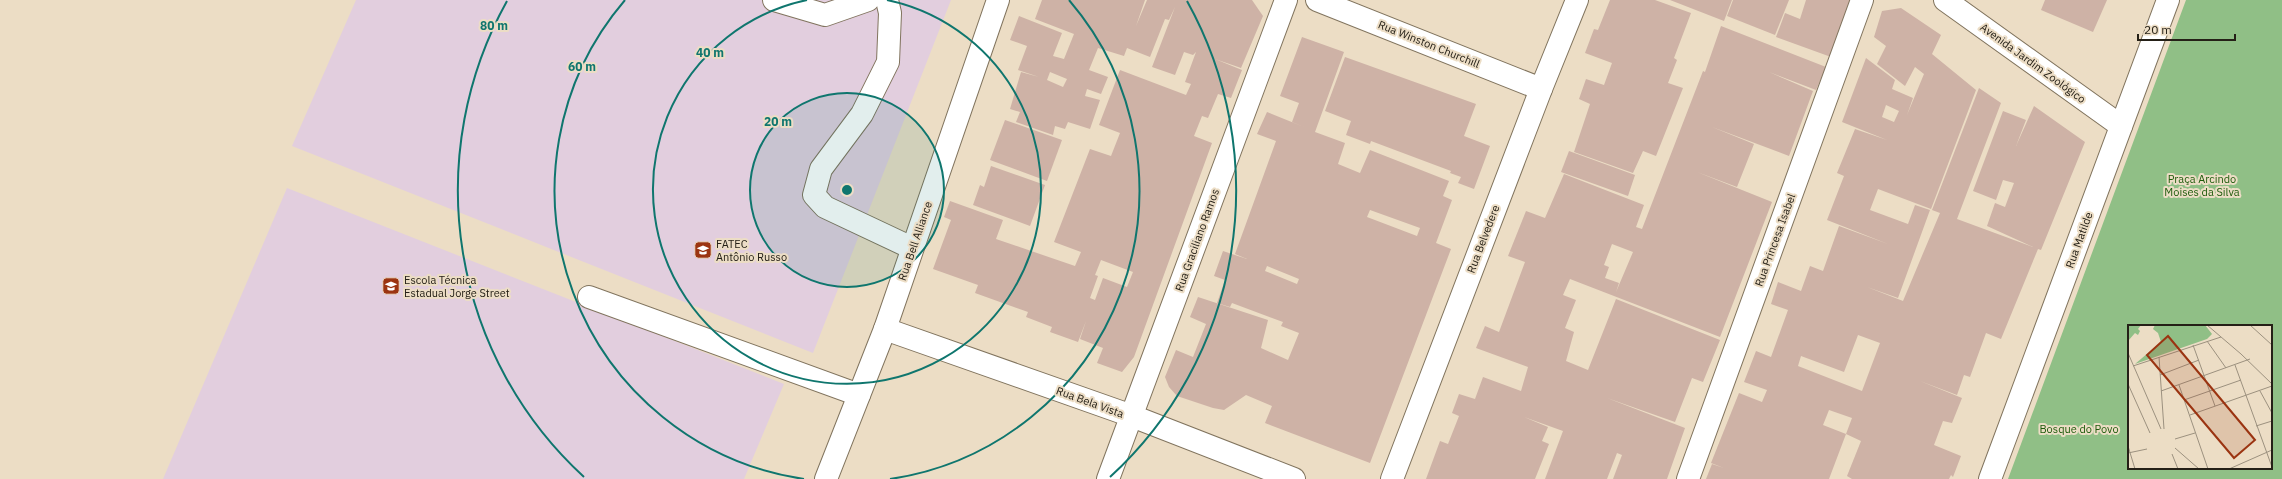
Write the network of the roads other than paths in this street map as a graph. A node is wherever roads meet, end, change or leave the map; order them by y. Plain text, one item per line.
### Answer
1 (774, 0) edge
2 (868, 0) edge
3 (887, 0) edge
4 (998, 0) edge
5 (1286, 0) edge
6 (1317, 0) edge
7 (1577, 0) edge
8 (1862, 0) edge
9 (1945, 0) edge
10 (2168, 0) edge
11 (1541, 89) junction
12 (2121, 126) junction
13 (912, 248) junction
14 (589, 297) dead end
15 (884, 329) junction
16 (859, 395) junction
17 (1132, 416) junction
18 (826, 479) edge
19 (1108, 479) edge
20 (1294, 479) edge
21 (1392, 479) edge
22 (1688, 479) edge
23 (1990, 479) edge

1 - 2 street
3 - 13 street
4 - 13 street, Rua Bell Alliance
5 - 17 street, Rua Graciliano Ramos
6 - 11 street, Rua Winston Churchill
7 - 11 street, Rua Belvedere
8 - 22 street, Rua Princesa Isabel
9 - 12 street, Avenida Jardim Zoológico
10 - 12 street, Rua Matilde
11 - 21 street, Rua Belvedere
12 - 23 street, Rua Matilde
13 - 15 street, Rua Bell Alliance
14 - 16 street
15 - 16 street, Rua Bell Alliance
15 - 17 street, Rua Bela Vista
16 - 18 street, Rua Bell Alliance
17 - 19 street, Rua Graciliano Ramos
17 - 20 street, Rua Bela Vista

